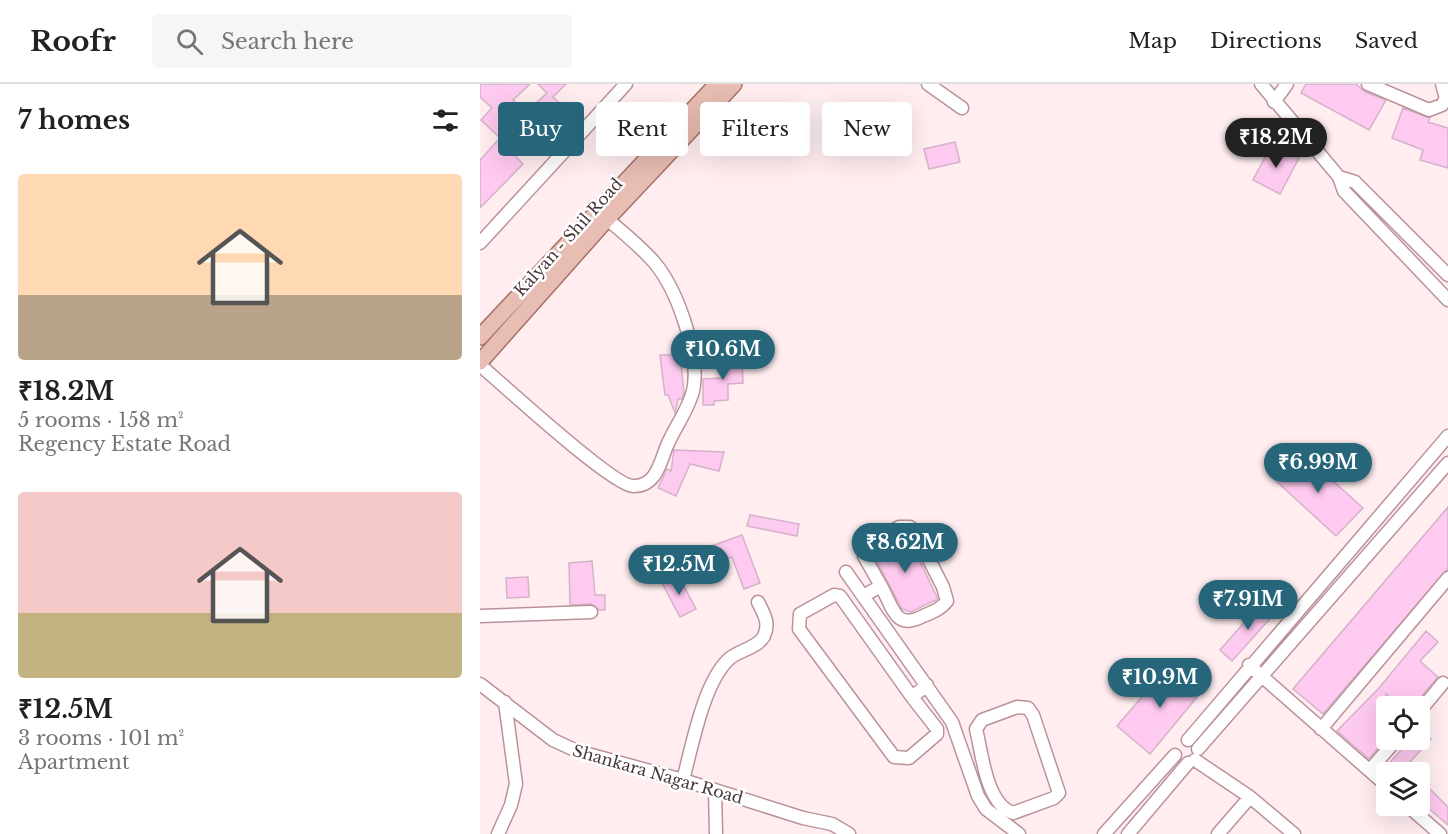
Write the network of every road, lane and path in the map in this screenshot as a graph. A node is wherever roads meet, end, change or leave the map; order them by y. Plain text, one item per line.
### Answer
1 (626, 84) edge
2 (717, 84) edge
3 (734, 84) edge
4 (928, 84) edge
5 (1261, 84) edge
6 (1287, 84) edge
7 (1368, 84) edge
8 (1442, 84) edge
9 (1274, 102) junction
10 (962, 108) dead end
11 (1339, 177) junction
12 (607, 219) junction
13 (480, 243) edge
14 (1448, 276) edge
15 (1436, 287) junction
16 (1448, 300) edge
17 (480, 337) edge
18 (480, 364) edge
19 (1448, 436) edge
20 (1448, 463) edge
21 (1379, 514) junction
22 (1392, 526) junction
23 (846, 572) dead end
24 (1448, 578) edge
25 (881, 586) junction
26 (863, 596) junction
27 (758, 602) dead end
28 (591, 612) dead end
29 (480, 616) edge
30 (1249, 665) junction
31 (1264, 676) junction
32 (1443, 683) dead end
33 (480, 684) edge
34 (927, 686) junction
35 (912, 698) junction
36 (1430, 699) edge
37 (505, 702) junction
38 (1321, 729) junction
39 (1188, 740) junction
40 (1387, 750) edge
41 (1175, 755) junction
42 (1194, 758) junction
43 (986, 766) junction
44 (1370, 770) junction
45 (971, 771) junction
46 (1376, 776) edge
47 (683, 780) junction
48 (715, 790) junction
49 (1250, 796) junction
50 (1419, 816) edge
51 (498, 834) edge
52 (716, 834) edge
53 (849, 834) edge
54 (1019, 834) edge
55 (1104, 834) edge
56 (1128, 834) edge
57 (1218, 834) edge
58 (1294, 834) edge
59 (1440, 834) edge

1 - 13 street
2 - 17 main road, Kalyan - Shil Road
3 - 12 main road, Kalyan - Shil Road
4 - 10 street
5 - 9 street
6 - 9 street
7 - 8 street
9 - 11 street
11 - 14 street
11 - 15 street
12 - 18 main road, Kalyan - Shil Road
12 - 18 street
14 - 15 street
15 - 16 street
19 - 21 street
20 - 22 street
21 - 22 street
21 - 30 street
22 - 31 street
23 - 26 street
24 - 38 street
25 - 25 street
25 - 26 street
26 - 34 street
27 - 47 street
28 - 29 street
30 - 31 street
30 - 39 street
31 - 38 street
31 - 42 street
32 - 36 street
33 - 37 street, Shankara Nagar Road
34 - 35 street
34 - 45 street
35 - 35 street
37 - 47 street, Shankara Nagar Road
37 - 51 street
38 - 44 street
39 - 41 street
39 - 42 street
40 - 44 street
41 - 42 street
41 - 55 street
42 - 49 street
42 - 56 street
43 - 43 street
43 - 45 street
44 - 46 street
45 - 54 street
47 - 48 street, Shankara Nagar Road
48 - 52 street
48 - 53 street, Shankara Nagar Road
49 - 57 street
49 - 58 street
50 - 59 street

